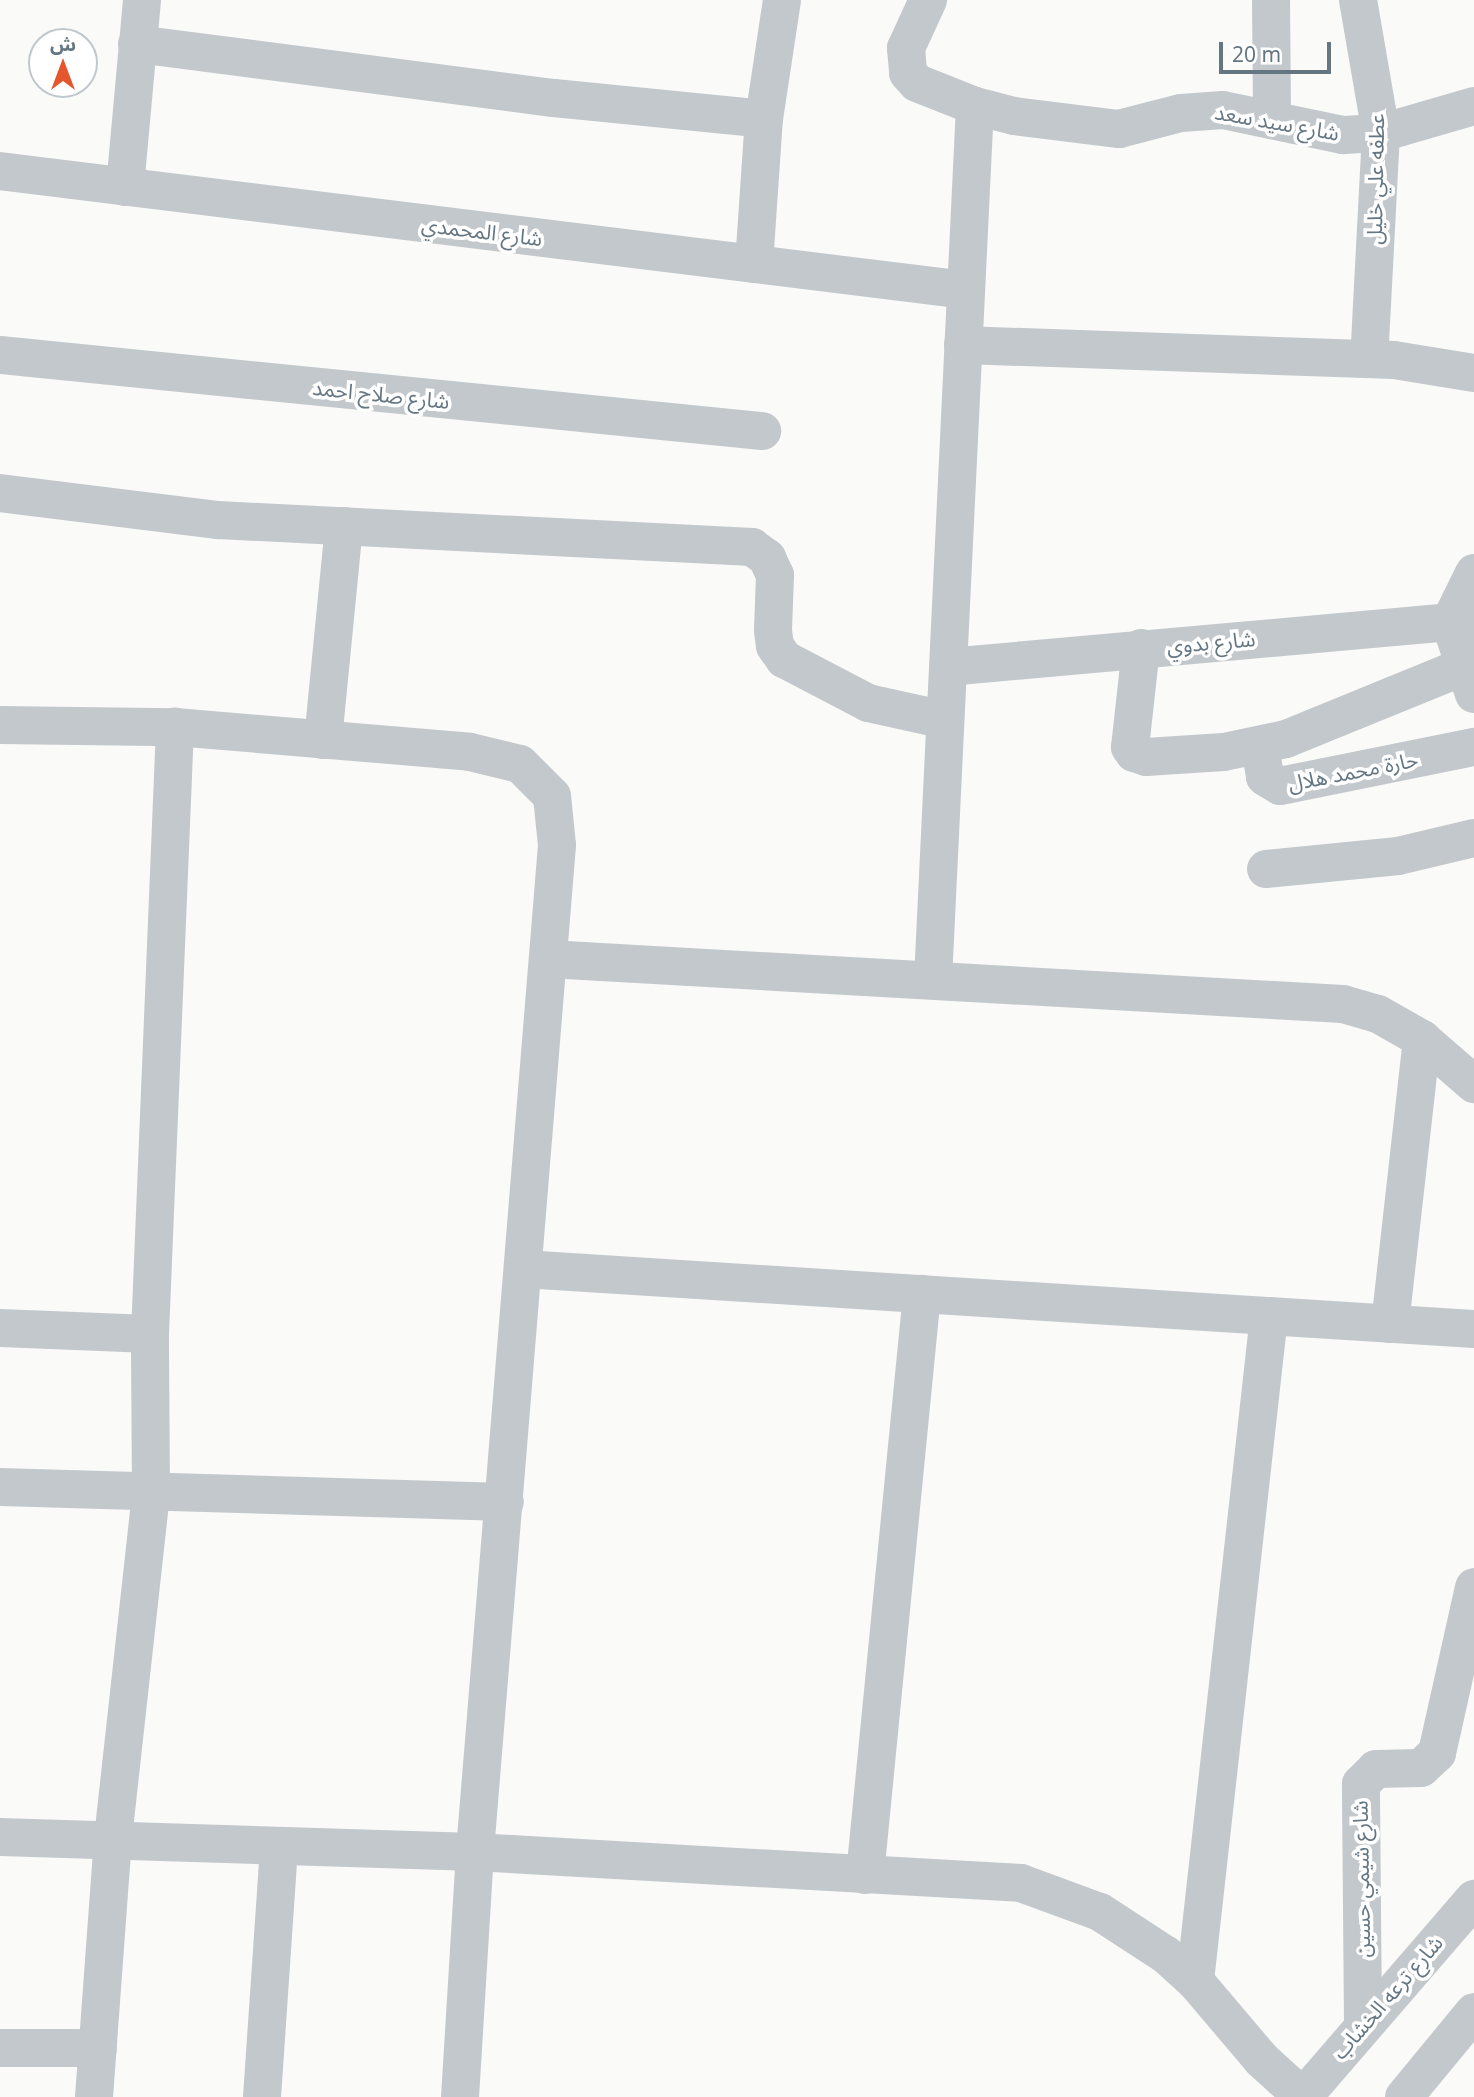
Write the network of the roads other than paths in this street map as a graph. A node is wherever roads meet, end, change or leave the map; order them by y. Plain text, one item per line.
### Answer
1 (142, 0) edge
2 (782, 0) edge
3 (928, 0) edge
4 (1271, 0) edge
5 (1357, 0) edge
6 (137, 44) junction
7 (975, 106) junction
8 (1474, 106) edge
9 (764, 119) junction
10 (1272, 120) junction
11 (1381, 133) junction
12 (0, 171) edge
13 (124, 187) junction
14 (754, 264) junction
15 (965, 290) junction
16 (963, 345) junction
17 (0, 355) edge
18 (1369, 359) junction
19 (1474, 373) edge
20 (762, 431) dead end
21 (0, 493) edge
22 (344, 526) junction
23 (1474, 573) edge
24 (1462, 621) edge
25 (1141, 648) junction
26 (948, 667) junction
27 (1469, 680) edge
28 (946, 720) junction
29 (0, 725) edge
30 (175, 727) junction
31 (323, 740) junction
32 (1260, 746) junction
33 (1474, 747) edge
34 (1474, 838) edge
35 (1266, 869) dead end
36 (548, 958) junction
37 (933, 980) junction
38 (1422, 1039) junction
39 (1474, 1084) edge
40 (523, 1269) junction
41 (922, 1294) junction
42 (1269, 1316) junction
43 (1390, 1324) junction
44 (0, 1328) edge
45 (1474, 1329) edge
46 (150, 1334) junction
47 (0, 1487) edge
48 (152, 1493) junction
49 (505, 1502) junction
50 (1474, 1587) edge
51 (1468, 1646) edge
52 (0, 1837) edge
53 (113, 1838) junction
54 (279, 1847) junction
55 (475, 1852) junction
56 (864, 1875) junction
57 (1474, 1899) edge
58 (1195, 1981) junction
59 (1474, 2012) edge
60 (1363, 2024) junction
61 (0, 2048) edge
62 (97, 2048) junction
63 (94, 2097) edge
64 (262, 2097) edge
65 (460, 2097) edge
66 (1303, 2097) edge
67 (1404, 2097) edge

1 - 6 street
2 - 9 street
3 - 7 street, شارع سيد سعد
4 - 10 street
5 - 11 street, عطفه علي خليل
6 - 9 street
6 - 13 street
7 - 10 street, شارع سيد سعد
7 - 15 street
8 - 11 street, شارع سيد سعد
9 - 14 street
10 - 11 street, شارع سيد سعد
11 - 18 street, عطفه علي خليل
12 - 13 street, شارع المحمدي
13 - 14 street, شارع المحمدي
14 - 15 street, شارع المحمدي
15 - 16 street
16 - 18 street
16 - 26 street
17 - 20 street, شارع صلاح احمد
18 - 19 street
21 - 22 street
22 - 28 street
22 - 31 street
23 - 24 street
24 - 25 street, شارع بدوي
24 - 27 street
25 - 26 street, شارع بدوي
25 - 32 street
26 - 28 street
27 - 32 street
28 - 37 street
29 - 30 street
30 - 31 street
30 - 46 street
31 - 36 street
32 - 33 street, حارة محمد هلال
34 - 35 street
36 - 37 street
36 - 40 street
37 - 38 street
38 - 39 street
38 - 43 street
40 - 41 street
40 - 49 street
41 - 42 street
41 - 56 street
42 - 43 street
42 - 58 street
43 - 45 street
44 - 46 street
46 - 48 street
47 - 48 street
48 - 49 street
48 - 53 street
49 - 55 street
50 - 51 street, شارع شيمي حسين
51 - 60 street, شارع شيمي حسين
52 - 53 street
53 - 54 street
53 - 62 street
54 - 55 street
54 - 64 street
55 - 56 street
55 - 65 street
56 - 58 street
57 - 60 street, شارع ترعه الخشاب
58 - 66 street
59 - 67 street
60 - 66 street, شارع ترعه الخشاب
61 - 62 street
62 - 63 street

